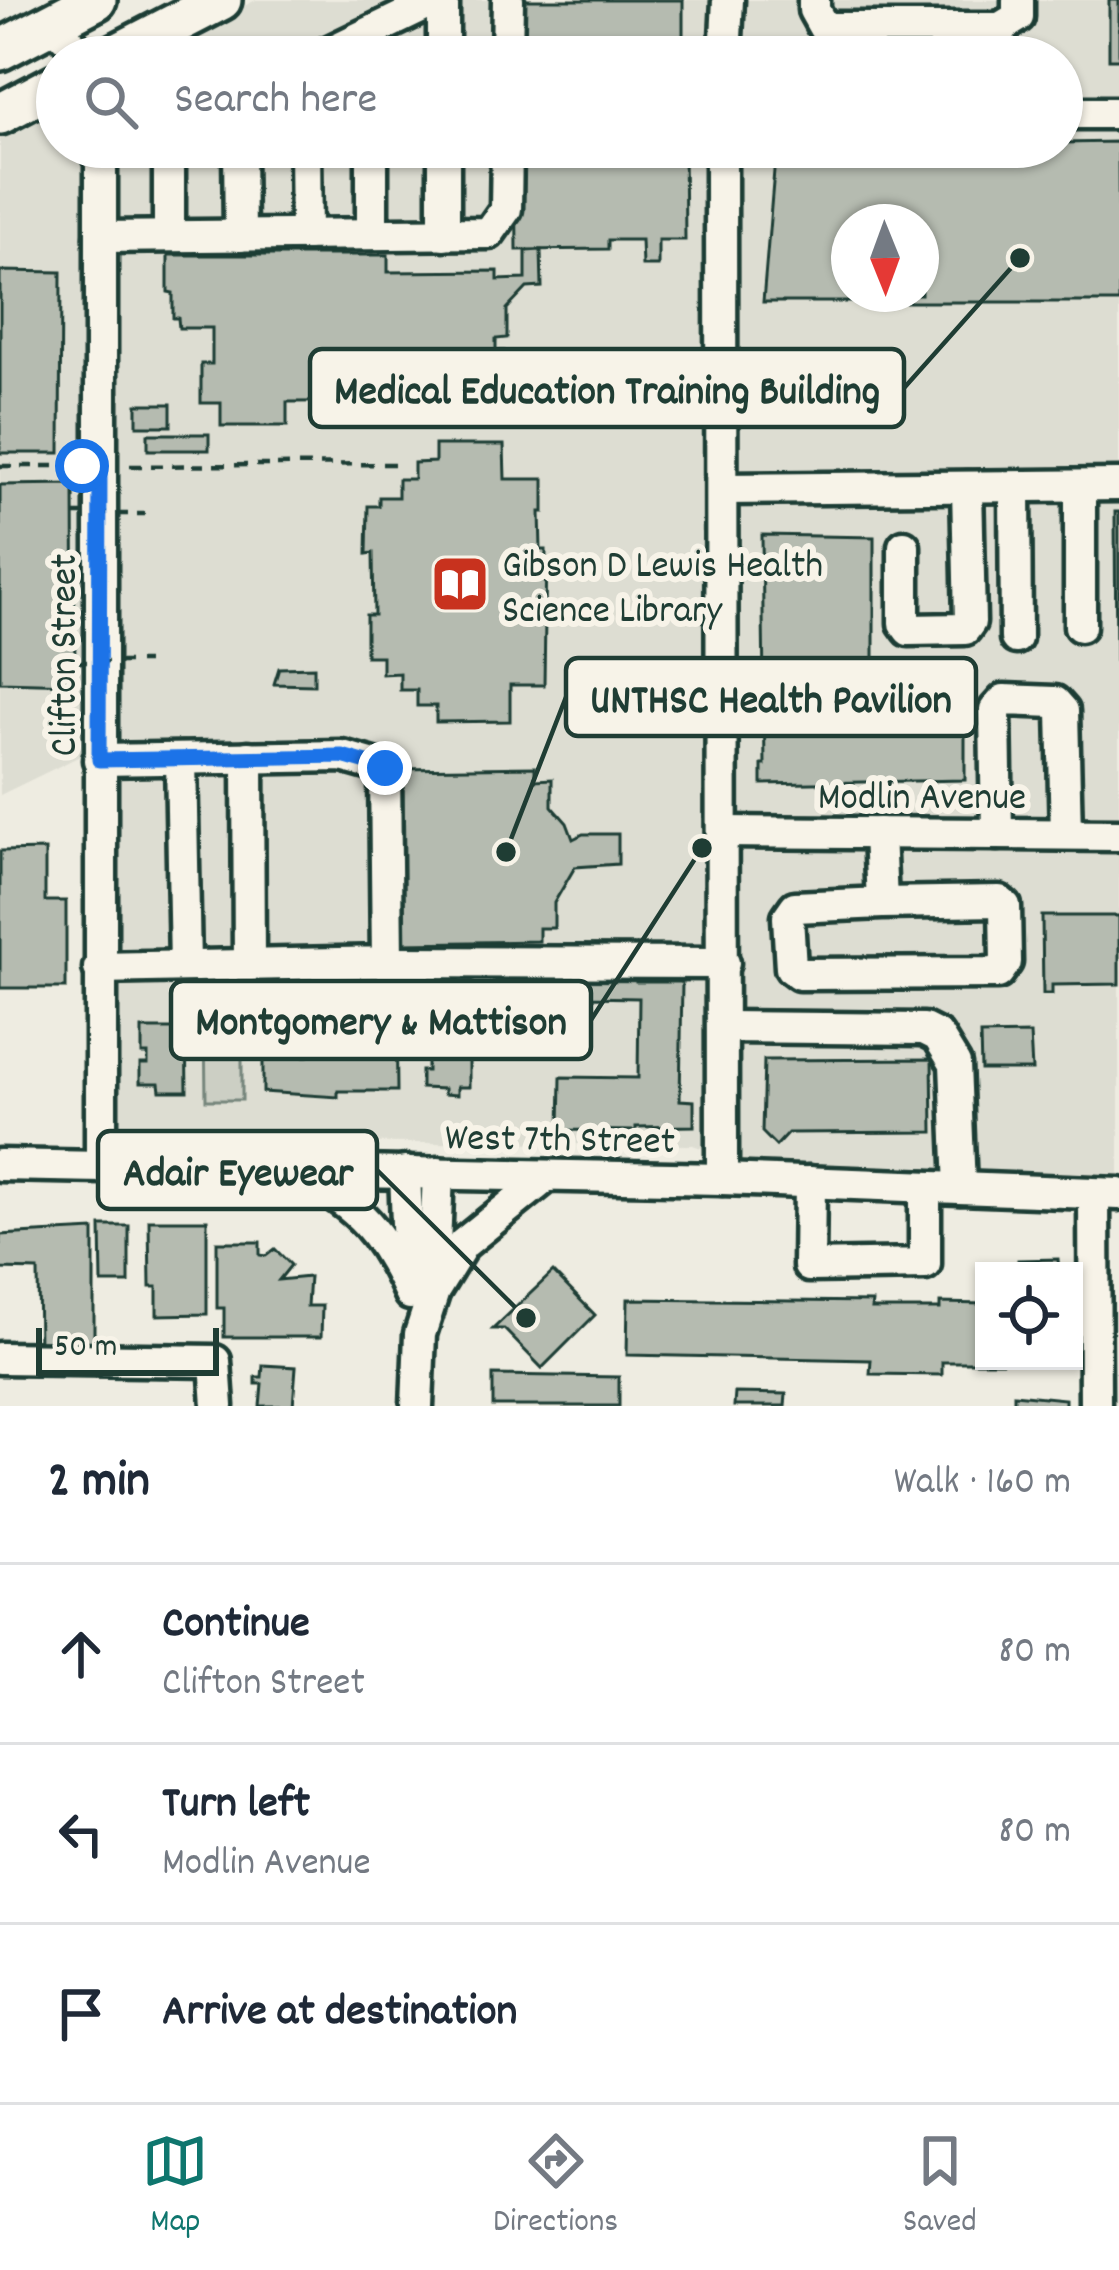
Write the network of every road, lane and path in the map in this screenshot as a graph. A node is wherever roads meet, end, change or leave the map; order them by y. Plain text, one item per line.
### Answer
1 (96, 0) edge
2 (221, 0) edge
3 (440, 0) edge
4 (508, 0) edge
5 (728, 0) edge
6 (814, 0) edge
7 (1018, 0) edge
8 (53, 22) junction
9 (65, 36) edge
10 (152, 36) edge
11 (386, 36) edge
12 (442, 36) edge
13 (508, 36) edge
14 (726, 36) edge
15 (924, 36) edge
16 (1004, 36) edge
17 (0, 50) edge
18 (36, 95) edge
19 (1119, 112) edge
20 (1083, 113) edge
21 (0, 114) edge
22 (101, 168) edge
23 (169, 168) edge
24 (239, 168) edge
25 (304, 168) edge
26 (372, 168) edge
27 (444, 168) edge
28 (507, 168) edge
29 (722, 168) edge
30 (372, 234) junction
31 (444, 234) junction
32 (306, 235) junction
33 (169, 236) junction
34 (240, 236) junction
35 (101, 237) junction
36 (394, 464) dead end
37 (0, 466) edge
38 (100, 466) junction
39 (1119, 485) edge
40 (1080, 486) junction
41 (1015, 487) junction
42 (967, 488) junction
43 (722, 489) junction
44 (74, 514) dead end
45 (142, 514) dead end
46 (904, 546) dead end
47 (1080, 626) dead end
48 (1016, 638) dead end
49 (75, 662) dead end
50 (143, 662) dead end
51 (248, 758) junction
52 (181, 759) junction
53 (99, 760) junction
54 (724, 832) junction
55 (879, 833) junction
56 (997, 834) junction
57 (1066, 834) junction
58 (1119, 835) edge
59 (881, 903) junction
60 (387, 962) junction
61 (724, 963) junction
62 (249, 965) junction
63 (185, 966) junction
64 (99, 968) junction
65 (723, 1027) junction
66 (101, 1164) junction
67 (0, 1165) edge
68 (296, 1171) junction
69 (405, 1172) junction
70 (438, 1173) junction
71 (547, 1176) junction
72 (722, 1179) junction
73 (810, 1182) junction
74 (925, 1187) junction
75 (960, 1188) junction
76 (1106, 1194) edge
77 (421, 1294) junction
78 (0, 1358) edge
79 (1103, 1397) edge
80 (218, 1406) edge
81 (417, 1406) edge

1 - 8 main road
2 - 10 main road
3 - 11 street
3 - 12 street
4 - 13 street
5 - 14 street
6 - 15 street
7 - 16 street
8 - 9 street
8 - 17 main road
18 - 21 main road
19 - 20 street
22 - 35 street, Clifton Street
23 - 33 street
24 - 34 street
25 - 32 street
26 - 30 street
27 - 31 street
28 - 31 street
29 - 43 street
30 - 31 street
30 - 32 street
32 - 34 street
33 - 34 street
33 - 35 street
35 - 38 street, Clifton Street
36 - 38 path
37 - 38 path
38 - 53 street, Clifton Street
39 - 40 street
40 - 41 street
40 - 47 street
41 - 42 street
41 - 48 street
42 - 43 street
42 - 46 street
43 - 54 street
44 - 45 path, bridge
49 - 50 path, bridge
51 - 52 street
51 - 60 street
51 - 62 street
52 - 53 street
52 - 63 street
53 - 64 street, Clifton Street
54 - 55 street, Modlin Avenue
54 - 61 street
55 - 56 street, Modlin Avenue
55 - 59 street
56 - 57 street, Modlin Avenue
56 - 57 street
57 - 58 street, Modlin Avenue
59 - 59 street
60 - 61 street
60 - 62 street
61 - 65 street
62 - 63 street
63 - 64 street
64 - 66 street, Clifton Street
65 - 72 street
65 - 75 street
66 - 67 street, West 7th Street
66 - 68 street, West 7th Street
68 - 69 street, West 7th Street
68 - 77 street
69 - 70 street, West 7th Street
69 - 77 street
70 - 71 street, West 7th Street
70 - 77 street
71 - 72 street, West 7th Street
71 - 77 street
72 - 73 street, West 7th Street
73 - 74 street, West 7th Street
73 - 74 street
74 - 75 street, West 7th Street
75 - 76 street, West 7th Street
76 - 79 street
77 - 81 street
78 - 80 street

